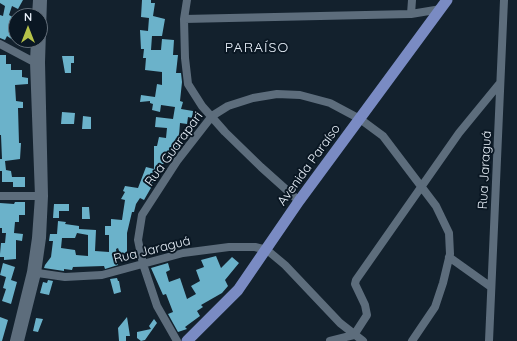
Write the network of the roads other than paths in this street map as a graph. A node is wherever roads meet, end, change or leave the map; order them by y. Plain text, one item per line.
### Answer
1 (44, 0) edge
2 (187, 0) edge
3 (412, 0) edge
4 (504, 0) edge
5 (444, 5) edge
6 (411, 14) junction
7 (184, 19) junction
8 (0, 44) edge
9 (35, 48) edge
10 (34, 62) junction
11 (500, 83) junction
12 (212, 116) junction
13 (360, 119) junction
14 (422, 186) junction
15 (0, 196) edge
16 (38, 196) junction
17 (299, 201) junction
18 (267, 250) junction
19 (449, 257) junction
20 (143, 264) junction
21 (34, 272) junction
22 (490, 287) junction
23 (354, 335) junction
24 (14, 341) edge
25 (20, 341) edge
26 (177, 341) edge
27 (187, 341) edge
28 (330, 341) edge
29 (363, 341) edge
30 (412, 341) edge
31 (489, 341) edge

1 - 21 street
2 - 7 street
3 - 6 street
4 - 11 street, Rua Jaraguá
5 - 6 street
5 - 13 main road, Avenida Paraíso
6 - 7 street
7 - 12 street
8 - 10 street
9 - 10 street
10 - 16 street
11 - 14 street
11 - 22 street, Rua Jaraguá
12 - 13 street, Rua Guarapari
12 - 17 street
12 - 20 street, Rua Guarapari
13 - 14 street, Rua Guarapari
13 - 17 main road, Avenida Paraíso
14 - 19 street, Rua Guarapari
14 - 23 street
15 - 16 street
16 - 21 street
17 - 18 main road, Avenida Paraíso
18 - 20 street, Rua Jaraguá
18 - 23 street
18 - 27 main road, Avenida Paraíso
19 - 22 street
19 - 30 street, Rua Guarapari
20 - 21 street, Rua Jaraguá
20 - 26 street, Rua Guarapari
21 - 24 street
21 - 25 street
22 - 31 street, Rua Jaraguá
23 - 28 street
23 - 29 street

